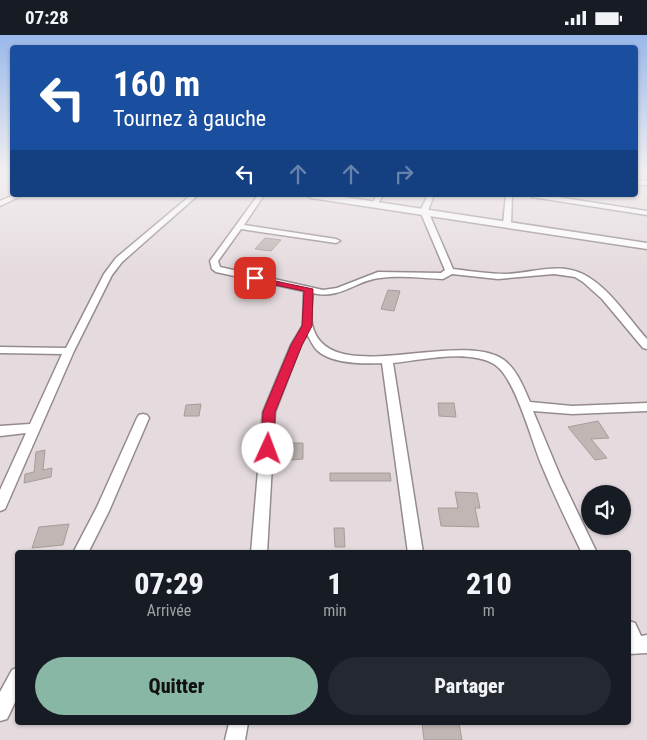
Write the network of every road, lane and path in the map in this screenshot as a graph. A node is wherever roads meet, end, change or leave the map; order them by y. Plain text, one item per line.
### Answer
1 (183, 206) edge
2 (253, 206) edge
3 (403, 206) edge
4 (426, 206) edge
5 (508, 206) edge
6 (602, 206) edge
7 (424, 211) junction
8 (647, 213) edge
9 (507, 224) junction
10 (238, 226) junction
11 (336, 241) dead end
12 (645, 247) edge
13 (450, 271) junction
14 (309, 289) junction
15 (307, 326) junction
16 (647, 346) edge
17 (0, 350) edge
18 (69, 351) junction
19 (387, 358) junction
20 (525, 406) junction
21 (647, 407) edge
22 (143, 418) dead end
23 (34, 428) junction
24 (0, 431) edge
25 (0, 505) edge
26 (82, 550) edge
27 (259, 550) edge
28 (416, 550) edge
29 (589, 550) edge
30 (15, 682) edge
31 (0, 712) edge
32 (239, 725) edge
33 (235, 740) edge

1 - 18 street
2 - 10 street
3 - 7 street
4 - 7 street
5 - 9 street
6 - 8 street
7 - 9 street
7 - 13 street
9 - 12 street
10 - 11 street
10 - 14 street
13 - 14 street
13 - 16 street
14 - 15 street
15 - 19 street
15 - 27 street
17 - 18 street
18 - 23 street
19 - 20 street
19 - 28 street
20 - 21 street
20 - 29 street
22 - 26 street
23 - 24 street
23 - 25 street
30 - 31 street
32 - 33 street

